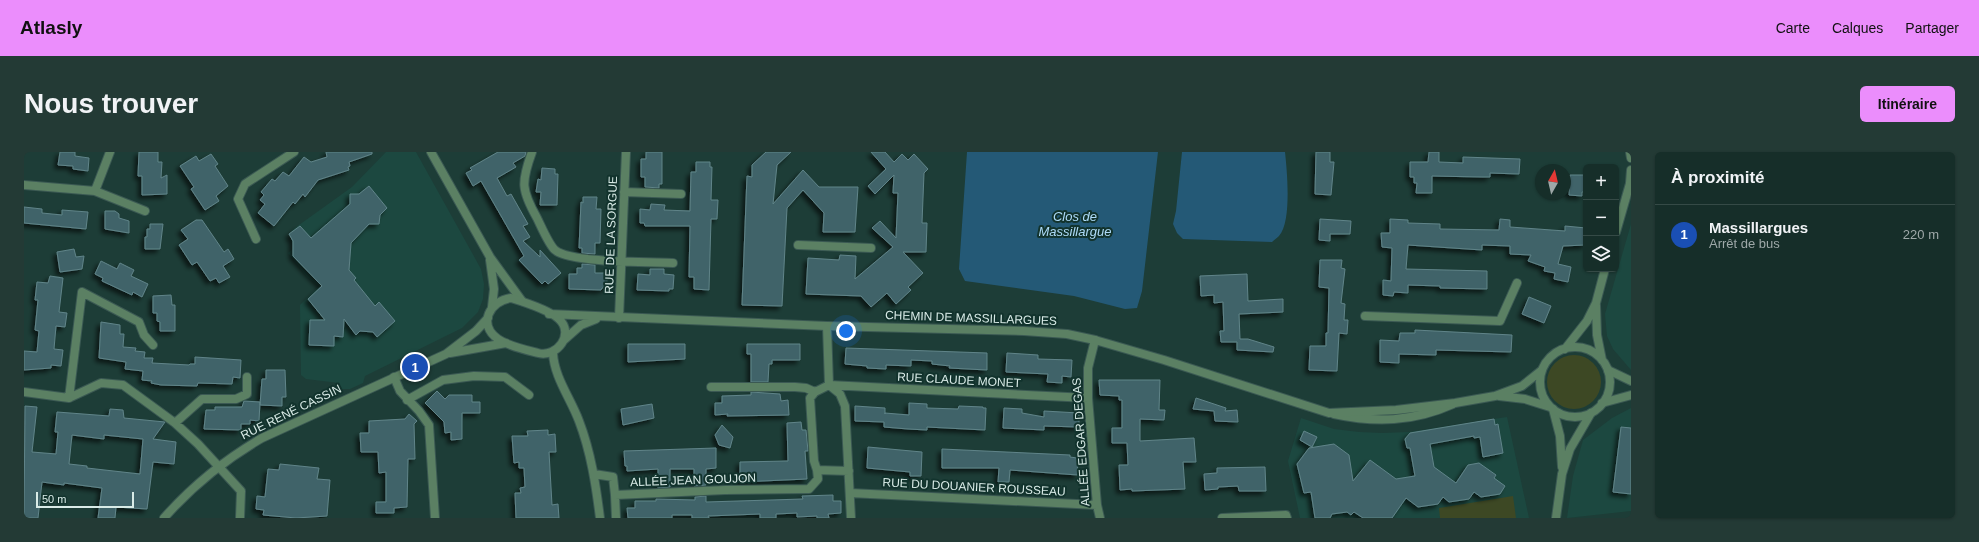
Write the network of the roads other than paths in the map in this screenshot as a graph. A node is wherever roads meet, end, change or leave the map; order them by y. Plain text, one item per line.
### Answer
1 (110, 152) edge
2 (294, 152) edge
3 (431, 152) edge
4 (532, 152) edge
5 (626, 152) edge
6 (1630, 152) edge
7 (1631, 158) edge
8 (1631, 170) edge
9 (1630, 182) edge
10 (24, 185) edge
11 (95, 191) junction
12 (624, 192) junction
13 (681, 194) dead end
14 (145, 211) dead end
15 (1619, 221) edge
16 (256, 239) dead end
17 (798, 245) dead end
18 (871, 248) dead end
19 (490, 257) junction
20 (622, 261) junction
21 (673, 263) dead end
22 (1605, 272) edge
23 (1517, 283) dead end
24 (522, 301) junction
25 (1596, 303) junction
26 (492, 307) junction
27 (549, 314) junction
28 (1366, 316) dead end
29 (601, 317) junction
30 (488, 318) junction
31 (620, 318) junction
32 (827, 326) junction
33 (564, 340) junction
34 (1095, 340) junction
35 (506, 342) junction
36 (153, 345) dead end
37 (1564, 348) junction
38 (553, 353) junction
39 (446, 354) junction
40 (1602, 360) junction
41 (1542, 370) junction
42 (1608, 370) junction
43 (247, 377) dead end
44 (394, 377) junction
45 (1631, 381) edge
46 (829, 385) junction
47 (711, 387) dead end
48 (24, 392) edge
49 (815, 392) junction
50 (529, 395) dead end
51 (1495, 396) junction
52 (1631, 396) edge
53 (68, 398) junction
54 (1088, 398) junction
55 (407, 400) junction
56 (1602, 404) junction
57 (1552, 408) junction
58 (1590, 413) junction
59 (176, 423) junction
60 (217, 466) junction
61 (817, 470) junction
62 (849, 471) junction
63 (594, 474) junction
64 (1562, 474) junction
65 (850, 493) junction
66 (615, 495) junction
67 (1097, 505) junction
68 (164, 518) edge
69 (240, 518) edge
70 (435, 518) edge
71 (600, 518) edge
72 (616, 518) edge
73 (851, 518) edge
74 (1100, 518) edge
75 (1222, 518) edge
76 (1287, 518) edge
77 (1556, 518) edge

1 - 11 street
2 - 16 street
3 - 19 street
4 - 20 street
5 - 12 street, RUE DE LA SORGUE
6 - 7 street
8 - 9 street
9 - 15 street
10 - 11 street
11 - 14 street
12 - 13 street
12 - 20 street, RUE DE LA SORGUE
17 - 18 street
19 - 24 street
19 - 26 street
20 - 21 street
20 - 31 street, RUE DE LA SORGUE
22 - 25 street
23 - 28 street
24 - 26 street
24 - 27 street
25 - 37 street
25 - 40 street
26 - 30 street
27 - 29 street, CHEMIN DE MASSILLARGUES
27 - 33 street
29 - 31 street, CHEMIN DE MASSILLARGUES
29 - 33 street, CHEMIN DE MASSILLARGUES
30 - 35 street
30 - 39 street, RUE RENÉ CASSIN
31 - 32 street, CHEMIN DE MASSILLARGUES
32 - 34 street, CHEMIN DE MASSILLARGUES
32 - 46 street
33 - 38 street, CHEMIN DE MASSILLARGUES
34 - 51 street, CHEMIN DE MASSILLARGUES
34 - 54 street, ALLÉE EDGAR DEGAS
35 - 38 street
35 - 39 street, RUE RENÉ CASSIN
36 - 53 street
37 - 40 street
37 - 41 street
38 - 63 street
39 - 44 street, RUE RENÉ CASSIN
40 - 42 street
41 - 51 street, CHEMIN DE MASSILLARGUES
41 - 57 street
42 - 45 street
42 - 56 street
43 - 59 street
44 - 55 street
44 - 60 street, RUE RENÉ CASSIN
46 - 49 street
46 - 54 street, RUE CLAUDE MONET
46 - 62 street
47 - 49 street
48 - 53 street
49 - 61 street
50 - 55 street
51 - 57 street, CHEMIN DE MASSILLARGUES
52 - 56 street
53 - 59 street
54 - 67 street, ALLÉE EDGAR DEGAS
55 - 70 street
56 - 58 street
57 - 58 street
57 - 64 street
58 - 64 street
59 - 60 street
60 - 68 street, RUE RENÉ CASSIN
60 - 69 street
61 - 62 street
61 - 66 street, ALLÉE JEAN GOUJON
62 - 65 street
63 - 66 street, ALLÉE JEAN GOUJON
63 - 71 street
64 - 77 street
65 - 67 street, RUE DU DOUANIER ROUSSEAU
65 - 73 street
66 - 72 street
67 - 74 street, ALLÉE EDGAR DEGAS
75 - 76 street

